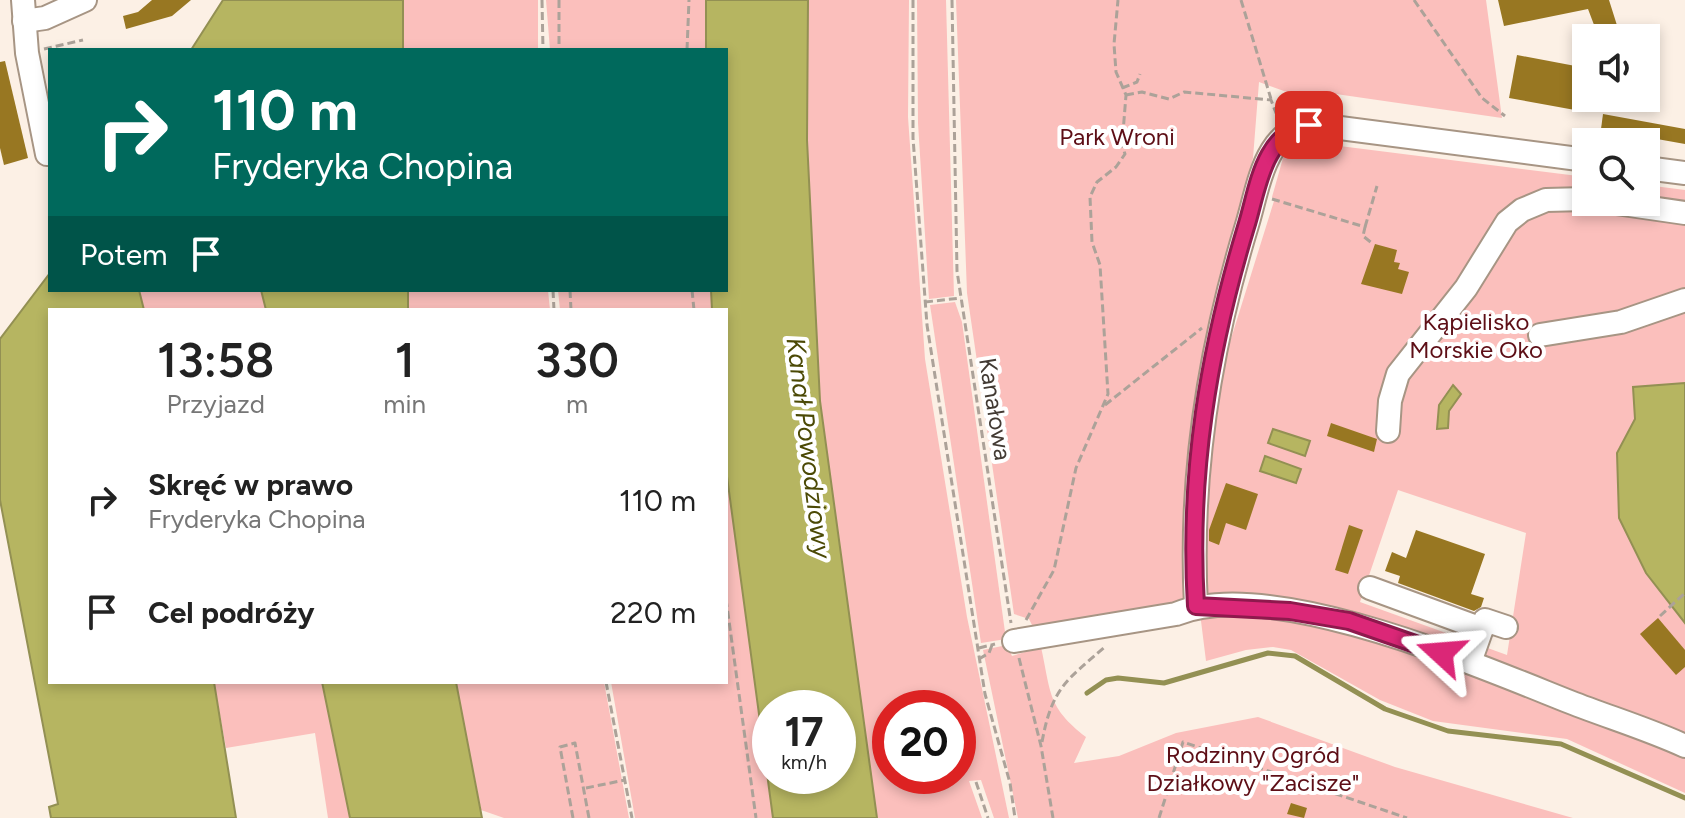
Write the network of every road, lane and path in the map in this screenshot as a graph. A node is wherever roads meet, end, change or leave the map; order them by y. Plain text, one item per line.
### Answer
1 (85, 0) edge
2 (542, 0) edge
3 (559, 0) edge
4 (689, 0) edge
5 (913, 0) edge
6 (952, 0) edge
7 (1118, 0) edge
8 (1241, 0) edge
9 (1414, 0) edge
10 (23, 10) edge
11 (83, 40) dead end
12 (48, 48) edge
13 (50, 48) edge
14 (543, 48) edge
15 (559, 48) edge
16 (687, 48) edge
17 (40, 50) dead end
18 (1140, 74) dead end
19 (1122, 88) junction
20 (1126, 95) junction
21 (1271, 100) junction
22 (1505, 116) dead end
23 (1284, 134) junction
24 (47, 154) dead end
25 (1572, 158) edge
26 (1660, 170) edge
27 (1685, 173) edge
28 (1377, 186) dead end
29 (1260, 197) dead end
30 (1572, 199) edge
31 (1660, 209) edge
32 (1685, 213) edge
33 (1365, 227) junction
34 (1373, 244) dead end
35 (961, 298) junction
36 (1685, 300) edge
37 (925, 302) junction
38 (1219, 322) junction
39 (1540, 335) dead end
40 (1105, 405) junction
41 (1388, 431) dead end
42 (1370, 588) dead end
43 (1685, 593) edge
44 (1196, 606) junction
45 (1435, 612) junction
46 (728, 614) edge
47 (1660, 616) dead end
48 (1131, 623) junction
49 (1506, 627) dead end
50 (1482, 629) junction
51 (1014, 641) junction
52 (1423, 647) junction
53 (977, 648) junction
54 (979, 660) junction
55 (1464, 660) junction
56 (606, 684) edge
57 (1041, 746) junction
58 (1685, 746) edge
59 (625, 780) junction
60 (976, 782) dead end
61 (584, 788) junction
62 (573, 818) edge
63 (589, 818) edge
64 (632, 818) edge
65 (756, 818) edge
66 (988, 818) edge
67 (1015, 818) edge
68 (1053, 818) edge
69 (1159, 818) edge
70 (1407, 818) edge

1 - 10 street
2 - 14 path
3 - 15 path
4 - 16 path
5 - 37 path
6 - 35 path, Kanałowa
7 - 19 path
8 - 21 path
9 - 22 path
10 - 24 street
11 - 13 path
12 - 17 path
18 - 19 path
19 - 20 path
20 - 21 path
20 - 40 path
21 - 23 path
23 - 25 street
23 - 38 street
26 - 27 street
28 - 33 path
29 - 33 path
30 - 41 street
31 - 32 street
33 - 34 path
35 - 37 path
35 - 51 path, Kanałowa
36 - 39 street
37 - 53 path
38 - 40 path
38 - 44 street
40 - 51 path
42 - 45 street
43 - 47 path
44 - 48 street
44 - 52 street
45 - 50 street
45 - 52 street
46 - 65 path
48 - 51 street
48 - 57 path
49 - 50 street
50 - 55 street
51 - 57 path, Kanałowa
52 - 55 street
53 - 54 path
53 - 54 path
54 - 67 path
55 - 58 street
56 - 59 path
57 - 68 path, Kanałowa
59 - 61 path
59 - 64 path
60 - 66 path
61 - 62 path
61 - 63 path
69 - 70 path

